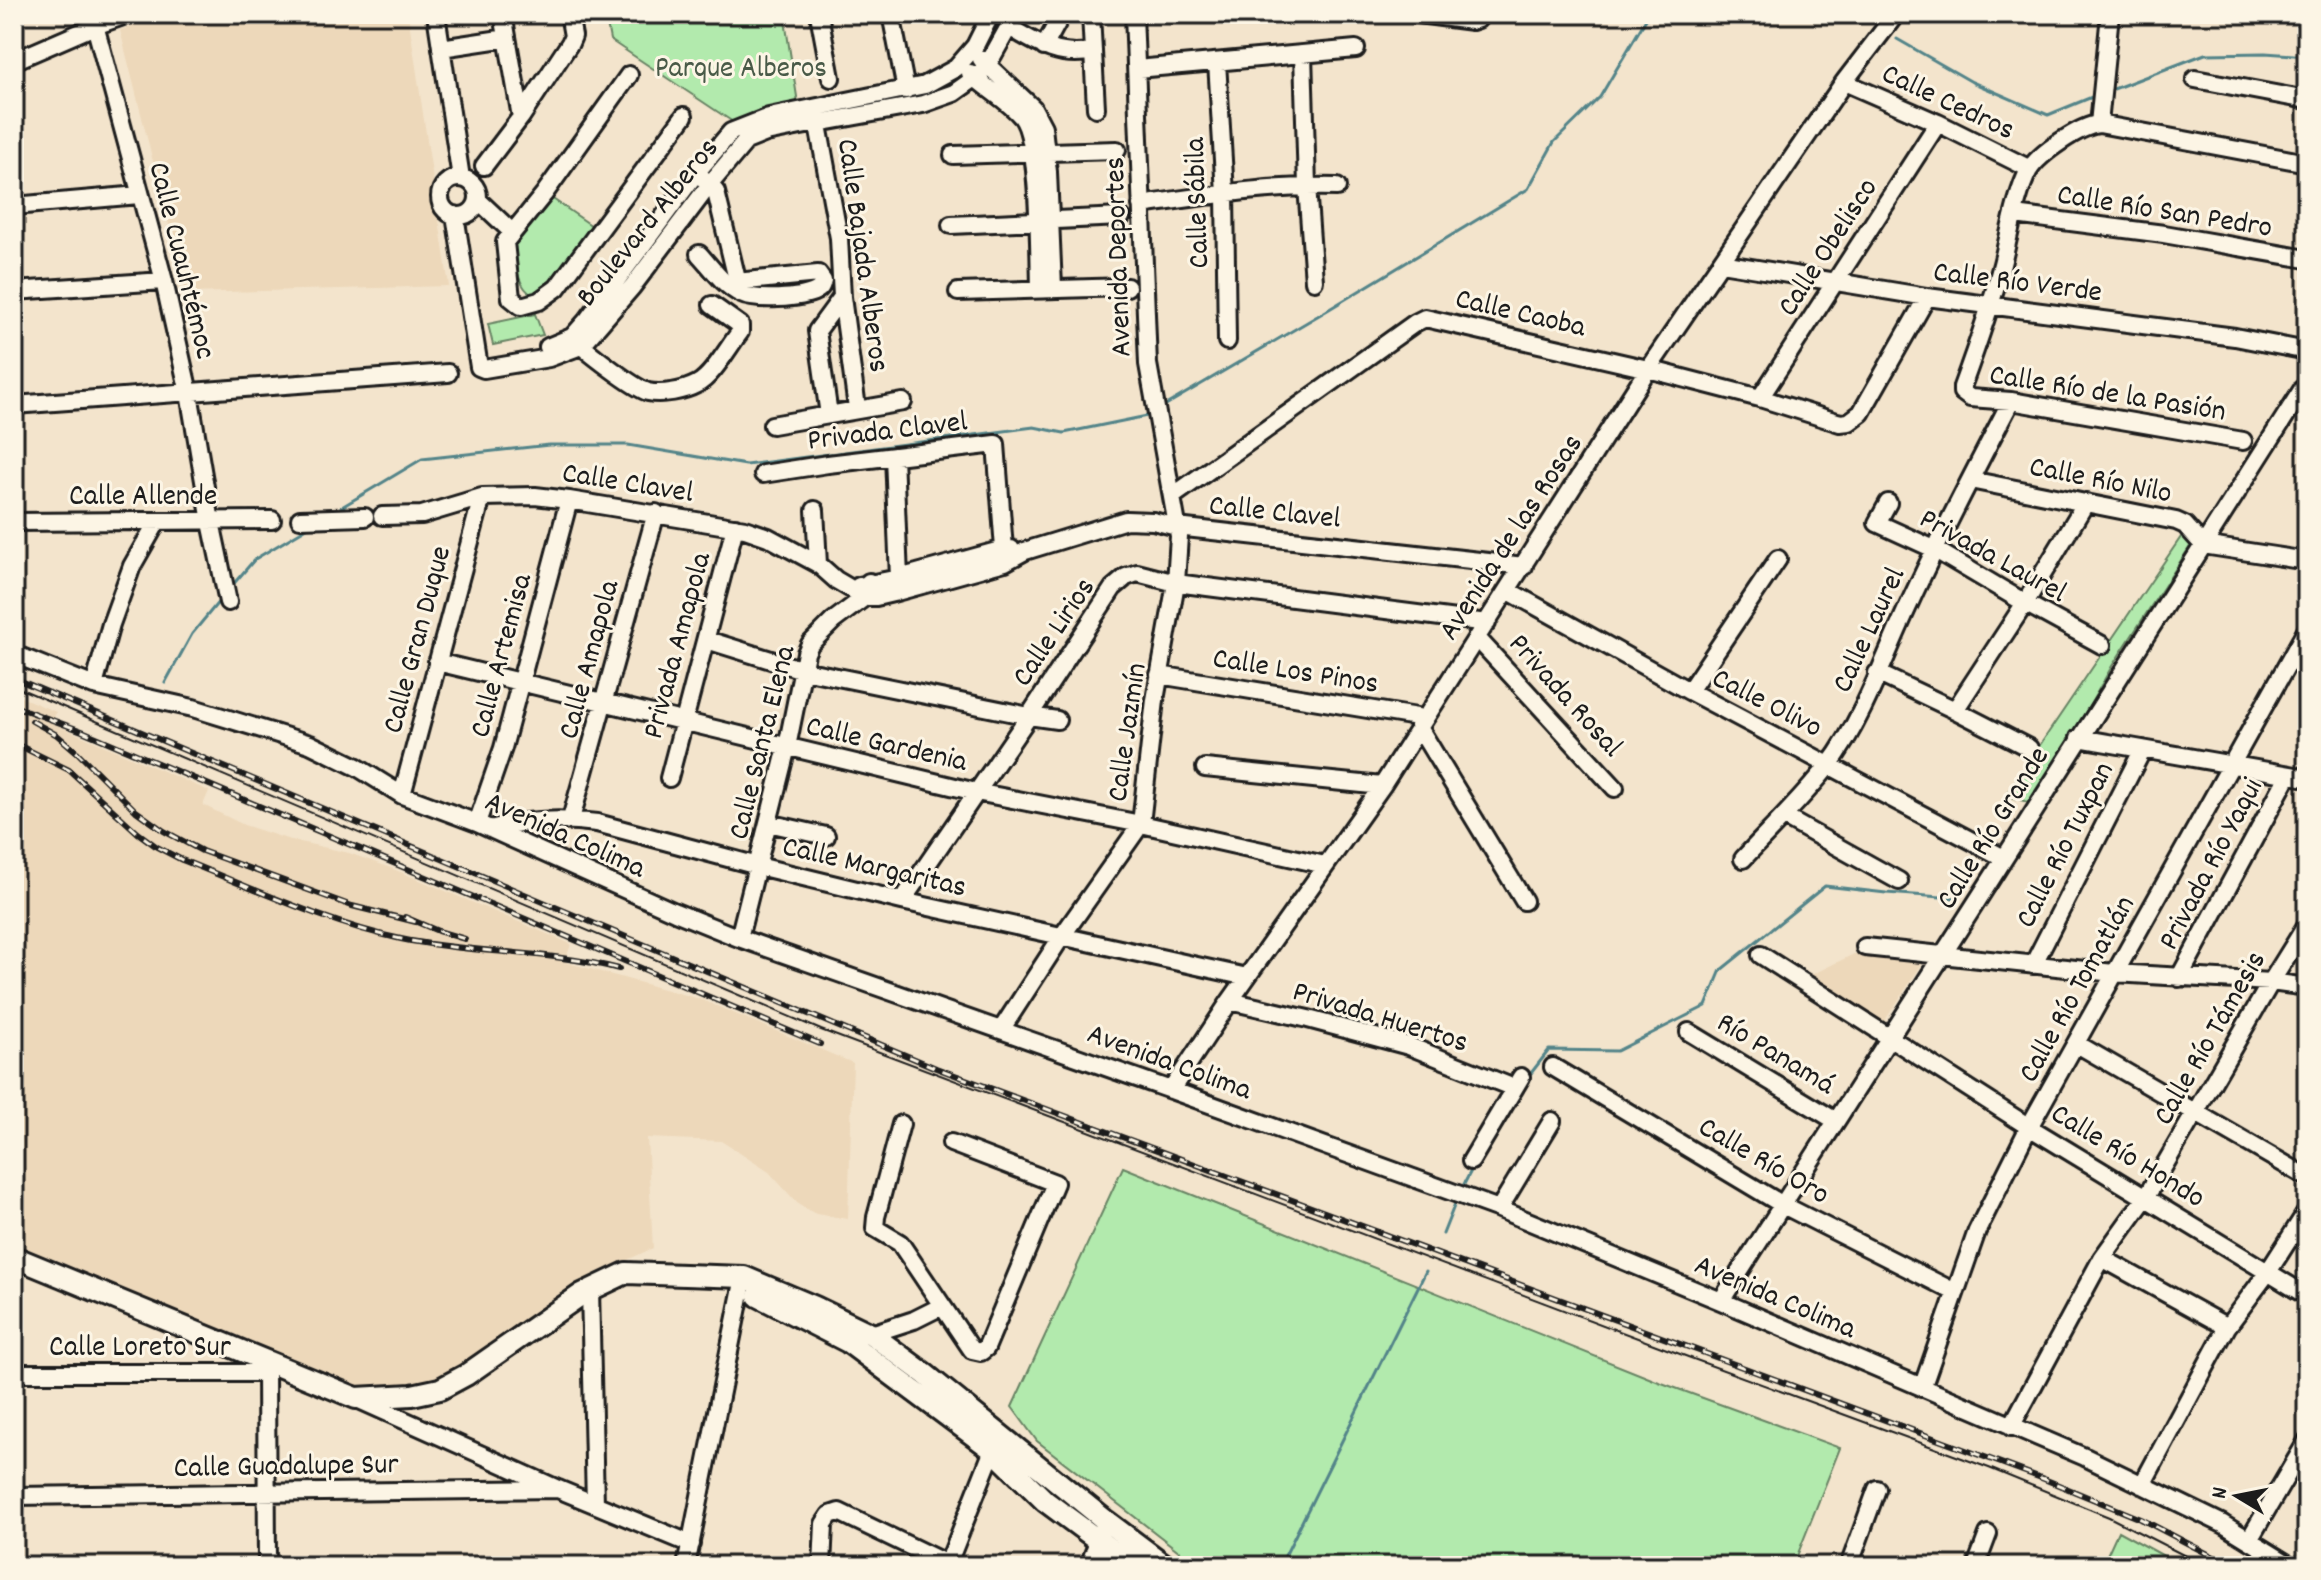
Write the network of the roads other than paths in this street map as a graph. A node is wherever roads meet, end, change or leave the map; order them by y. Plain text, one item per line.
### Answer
1 (129, 14) edge
2 (436, 14) edge
3 (503, 14) edge
4 (569, 14) edge
5 (891, 14) edge
6 (991, 14) edge
7 (1062, 14) edge
8 (1091, 14) edge
9 (1134, 14) edge
10 (1418, 14) edge
11 (1896, 14) edge
12 (2110, 14) edge
13 (822, 15) edge
14 (1479, 17) edge
15 (93, 20) edge
16 (1012, 21) edge
17 (507, 38) junction
18 (1044, 47) junction
19 (441, 48) junction
20 (1356, 49) dead end
21 (972, 50) junction
22 (1093, 51) junction
23 (1303, 54) junction
24 (14, 61) edge
25 (1217, 62) junction
26 (960, 64) junction
27 (987, 66) junction
28 (1137, 69) junction
29 (629, 75) dead end
30 (831, 78) dead end
31 (975, 78) junction
32 (2195, 79) dead end
33 (1844, 82) junction
34 (906, 90) junction
35 (2307, 100) edge
36 (1096, 108) dead end
37 (684, 116) dead end
38 (817, 116) junction
39 (521, 117) junction
40 (1938, 123) junction
41 (2099, 124) junction
42 (1117, 150) dead end
43 (1040, 152) junction
44 (953, 155) dead end
45 (2307, 163) edge
46 (484, 166) dead end
47 (2030, 169) junction
48 (461, 178) junction
49 (703, 178) junction
50 (1307, 186) junction
51 (1337, 187) dead end
52 (1225, 193) junction
53 (139, 195) junction
54 (478, 200) junction
55 (1141, 205) junction
56 (14, 206) edge
57 (455, 215) junction
58 (2015, 215) junction
59 (1121, 217) dead end
60 (1044, 220) junction
61 (951, 225) dead end
62 (512, 232) junction
63 (699, 254) dead end
64 (2307, 259) edge
65 (1721, 263) junction
66 (164, 281) junction
67 (1314, 281) dead end
68 (1836, 282) junction
69 (1127, 287) dead end
70 (1046, 289) junction
71 (14, 291) edge
72 (958, 292) dead end
73 (842, 297) junction
74 (1927, 297) junction
75 (1991, 304) junction
76 (712, 305) dead end
77 (576, 341) junction
78 (1227, 341) dead end
79 (2307, 351) edge
80 (1648, 369) junction
81 (448, 373) dead end
82 (2307, 382) edge
83 (189, 393) junction
84 (1760, 398) junction
85 (2011, 401) junction
86 (903, 402) dead end
87 (14, 405) edge
88 (857, 408) junction
89 (829, 415) junction
90 (772, 425) dead end
91 (2243, 441) dead end
92 (894, 456) junction
93 (763, 474) dead end
94 (1970, 480) junction
95 (1173, 496) junction
96 (482, 497) junction
97 (569, 500) junction
98 (1888, 503) dead end
99 (2085, 504) junction
100 (815, 510) dead end
101 (656, 513) junction
102 (300, 519) dead end
103 (272, 520) dead end
104 (14, 522) edge
105 (157, 522) junction
106 (211, 522) junction
107 (735, 527) junction
108 (1177, 527) junction
109 (2203, 545) junction
110 (1934, 549) junction
111 (1005, 556) junction
112 (1778, 559) dead end
113 (2307, 561) edge
114 (818, 564) junction
115 (1524, 566) junction
116 (899, 578) junction
117 (1176, 583) junction
118 (862, 589) junction
119 (1507, 590) junction
120 (228, 602) dead end
121 (2025, 603) junction
122 (1487, 623) junction
123 (2307, 629) edge
124 (1477, 638) junction
125 (707, 640) junction
126 (2102, 645) dead end
127 (14, 654) edge
128 (437, 662) junction
129 (803, 670) junction
130 (1877, 673) junction
131 (1159, 675) junction
132 (520, 682) junction
133 (94, 686) junction
134 (1689, 691) junction
135 (604, 701) junction
136 (1955, 710) junction
137 (1029, 716) junction
138 (1057, 720) dead end
139 (685, 721) junction
140 (1420, 722) junction
141 (2079, 738) junction
142 (787, 747) junction
143 (2029, 748) dead end
144 (2143, 749) junction
145 (1829, 764) junction
146 (2231, 766) junction
147 (1205, 768) dead end
148 (2288, 776) junction
149 (669, 778) dead end
150 (2307, 778) edge
151 (1382, 786) junction
152 (1615, 788) dead end
153 (976, 792) junction
154 (402, 795) junction
155 (1784, 817) junction
156 (571, 819) junction
157 (768, 823) junction
158 (1141, 824) junction
159 (484, 826) junction
160 (826, 836) dead end
161 (2004, 858) junction
162 (1743, 859) dead end
163 (1325, 865) junction
164 (758, 866) junction
165 (1899, 881) dead end
166 (902, 901) junction
167 (1524, 901) dead end
168 (2307, 924) edge
169 (1062, 936) junction
170 (739, 938) junction
171 (1865, 947) dead end
172 (1943, 954) junction
173 (1761, 955) dead end
174 (2033, 965) junction
175 (2114, 973) junction
176 (1247, 977) junction
177 (2179, 978) junction
178 (2271, 982) junction
179 (2307, 987) edge
180 (1230, 1001) junction
181 (1001, 1030) junction
182 (1689, 1032) dead end
183 (1888, 1037) junction
184 (2077, 1044) junction
185 (1553, 1067) dead end
186 (1171, 1090) junction
187 (2197, 1113) junction
188 (1552, 1121) dead end
189 (1836, 1121) junction
190 (901, 1124) dead end
191 (2029, 1127) junction
192 (951, 1143) dead end
193 (1471, 1161) dead end
194 (2307, 1177) edge
195 (2146, 1197) junction
196 (1783, 1205) junction
197 (1499, 1209) junction
198 (2307, 1211) edge
199 (14, 1257) edge
200 (2102, 1258) junction
201 (2268, 1272) junction
202 (743, 1282) junction
203 (590, 1289) junction
204 (1955, 1292) junction
205 (2307, 1296) edge
206 (1721, 1301) junction
207 (942, 1306) junction
208 (2227, 1327) junction
209 (871, 1334) junction
210 (266, 1367) junction
211 (14, 1373) edge
212 (1922, 1388) junction
213 (356, 1398) junction
214 (2011, 1427) junction
215 (2307, 1441) edge
216 (993, 1450) junction
217 (2142, 1485) junction
218 (558, 1489) junction
219 (1877, 1489) dead end
220 (267, 1492) junction
221 (14, 1496) edge
222 (595, 1504) junction
223 (1102, 1531) junction
224 (1988, 1534) dead end
225 (2249, 1540) junction
226 (691, 1544) junction
227 (948, 1565) edge
228 (267, 1566) edge
229 (686, 1566) edge
230 (822, 1566) edge
231 (1089, 1566) edge
232 (1133, 1566) edge
233 (1166, 1566) edge
234 (1849, 1566) edge
235 (1976, 1566) edge
236 (2291, 1566) edge

1 - 15 street
2 - 19 street
3 - 17 street
4 - 39 street
5 - 34 street
6 - 21 street, Boulevard Alberos
7 - 18 street
8 - 22 street
9 - 28 street, Avenida Deportes
10 - 14 street
11 - 33 street, Avenida de las Rosas
12 - 41 street
13 - 30 street
15 - 24 street
15 - 53 street, Calle Cuauhtémoc
16 - 18 street
16 - 27 street, Boulevard Alberos
17 - 19 street
17 - 39 street
18 - 22 street
19 - 48 street
20 - 23 street
21 - 26 street, Boulevard Alberos
21 - 27 street
22 - 36 street
23 - 25 street
23 - 50 street
25 - 28 street
25 - 52 street, Calle Sábila
26 - 31 street
26 - 34 street, Boulevard Alberos
27 - 31 street, Boulevard Alberos
27 - 43 street
28 - 55 street, Avenida Deportes
29 - 62 street
31 - 38 street, Boulevard Alberos
31 - 43 street
32 - 35 street
33 - 40 street, Calle Cedros
33 - 65 street, Avenida de las Rosas
34 - 38 street, Boulevard Alberos
37 - 62 street
38 - 49 street, Boulevard Alberos
38 - 73 street, Calle Bajada Alberos
39 - 46 street
40 - 47 street, Calle Cedros
40 - 68 street, Calle Obelisco
41 - 45 street
41 - 47 street
42 - 43 street
43 - 44 street
43 - 60 street
47 - 58 street
48 - 54 street
48 - 57 street
49 - 63 street
49 - 77 street, Boulevard Alberos
50 - 51 street
50 - 52 street
50 - 67 street
52 - 55 street
52 - 78 street, Calle Sábila
53 - 56 street
53 - 66 street, Calle Cuauhtémoc
54 - 57 street
54 - 62 street
55 - 95 street, Avenida Deportes
57 - 77 street, Boulevard Alberos
58 - 64 street, Calle Río San Pedro
58 - 75 street
59 - 60 street
60 - 61 street
60 - 70 street
65 - 68 street, Calle Río Verde
65 - 80 street, Avenida de las Rosas
66 - 71 street
66 - 83 street, Calle Cuauhtémoc
68 - 74 street, Calle Río Verde
68 - 84 street, Calle Obelisco
69 - 70 street
70 - 72 street
73 - 88 street, Calle Bajada Alberos
73 - 89 street
74 - 75 street, Calle Río Verde
74 - 84 street, Calle Caoba
75 - 79 street, Calle Río Verde
75 - 85 street, Calle Río de la Pasión
76 - 77 street
80 - 84 street, Calle Caoba
80 - 95 street, Calle Caoba
80 - 115 street, Avenida de las Rosas
81 - 83 street
82 - 109 street, Calle Río Grande
83 - 87 street
83 - 106 street, Calle Cuauhtémoc
85 - 91 street, Calle Río de la Pasión
85 - 94 street, Calle Laurel
86 - 88 street
88 - 89 street
89 - 90 street
92 - 93 street, Privada Clavel
92 - 111 street, Privada Clavel
92 - 116 street
94 - 99 street, Calle Río Nilo
94 - 110 street, Calle Laurel
95 - 108 street, Calle Jazmín
96 - 97 street, Calle Clavel
96 - 102 street, Calle Clavel
96 - 128 street, Calle Gran Duque
97 - 101 street, Calle Clavel
97 - 132 street, Calle Artemisa
98 - 110 street, Privada Laurel
99 - 109 street, Calle Río Nilo
99 - 121 street
100 - 114 street
101 - 107 street, Calle Clavel
101 - 135 street, Calle Amapola
103 - 106 street, Calle Allende
104 - 105 street, Calle Allende
105 - 106 street, Calle Allende
105 - 133 street
106 - 120 street, Calle Cuauhtémoc
107 - 114 street, Calle Clavel
107 - 125 street, Privada Amapola
108 - 111 street, Calle Clavel
108 - 115 street, Calle Clavel
108 - 117 street, Calle Jazmín
109 - 113 street
109 - 141 street, Calle Río Grande
110 - 121 street, Privada Laurel
110 - 130 street, Calle Laurel
111 - 116 street, Calle Clavel
111 - 118 street, Calle Clavel
112 - 134 street
114 - 118 street, Calle Clavel
115 - 119 street, Avenida de las Rosas
116 - 118 street, Calle Clavel
117 - 122 street, Calle Lirios
117 - 131 street, Calle Jazmín
117 - 137 street, Calle Lirios
118 - 129 street, Calle Santa Elena
119 - 122 street, Avenida de las Rosas
119 - 134 street, Calle Olivo
121 - 126 street, Privada Laurel
121 - 136 street
122 - 124 street, Avenida de las Rosas
123 - 146 street, Calle Río Tomatlán
124 - 140 street, Avenida de las Rosas
124 - 152 street, Privada Rosal
125 - 129 street
125 - 139 street, Privada Amapola
127 - 133 street, Avenida Colima
128 - 132 street, Calle Gardenia
128 - 154 street, Calle Gran Duque
129 - 137 street
129 - 142 street, Calle Santa Elena
130 - 136 street
130 - 145 street, Calle Laurel
131 - 140 street, Calle Los Pinos
131 - 158 street, Calle Jazmín
132 - 135 street, Calle Gardenia
132 - 159 street, Calle Artemisa
133 - 154 street, Avenida Colima
134 - 145 street, Calle Olivo
135 - 139 street, Calle Gardenia
135 - 156 street, Calle Amapola
136 - 143 street
137 - 138 street
137 - 153 street, Calle Lirios
139 - 142 street, Calle Gardenia
139 - 149 street, Privada Amapola
140 - 151 street, Avenida de las Rosas
140 - 167 street
141 - 144 street
141 - 161 street, Calle Río Grande
142 - 153 street, Calle Gardenia
142 - 157 street, Calle Santa Elena
144 - 146 street
144 - 174 street, Calle Río Tuxpan
145 - 155 street, Calle Laurel
145 - 161 street, Calle Olivo
146 - 148 street
146 - 175 street, Calle Río Tomatlán
147 - 151 street
148 - 150 street
148 - 177 street, Privada Río Yaqui
151 - 163 street, Avenida de las Rosas
153 - 158 street, Calle Gardenia
153 - 166 street, Calle Lirios
154 - 159 street, Avenida Colima
155 - 162 street, Calle Laurel
155 - 165 street
156 - 159 street, Calle Margaritas
156 - 164 street, Calle Margaritas
157 - 160 street
157 - 164 street, Calle Santa Elena
158 - 163 street, Calle Gardenia
158 - 169 street, Calle Jazmín
159 - 170 street, Avenida Colima
161 - 172 street, Calle Río Grande
163 - 176 street, Avenida de las Rosas
164 - 166 street, Calle Margaritas
164 - 170 street, Calle Santa Elena
166 - 169 street, Calle Margaritas
168 - 178 street, Calle Río Támesis
169 - 176 street, Calle Margaritas
169 - 181 street, Calle Jazmín
170 - 181 street, Avenida Colima
171 - 172 street
172 - 174 street
172 - 183 street, Calle Río Grande
173 - 183 street, Calle Río Hondo
174 - 175 street
175 - 177 street
175 - 184 street, Calle Río Tomatlán
176 - 180 street, Avenida de las Rosas
177 - 178 street
178 - 179 street
178 - 187 street, Calle Río Támesis
180 - 186 street, Avenida de las Rosas
180 - 193 street, Privada Huertos
181 - 186 street, Avenida Colima
182 - 189 street, Río Panamá
183 - 189 street, Calle Río Grande
183 - 191 street, Calle Río Hondo
184 - 187 street
184 - 191 street, Calle Río Tomatlán
185 - 196 street, Calle Río Oro
186 - 197 street, Avenida Colima
187 - 194 street
187 - 195 street, Calle Río Támesis
188 - 197 street
189 - 196 street, Calle Río Grande
190 - 207 street
191 - 195 street, Calle Río Hondo
191 - 204 street, Calle Río Tomatlán
192 - 207 street
195 - 200 street, Calle Río Támesis
195 - 201 street, Calle Río Hondo
196 - 204 street, Calle Río Oro
196 - 206 street, Calle Río Grande
197 - 206 street, Avenida Colima
198 - 201 street
199 - 210 main road
200 - 208 street
200 - 214 street, Calle Río Támesis
201 - 205 street, Calle Río Hondo
201 - 208 street
202 - 203 main road
202 - 209 main road
202 - 216 main road
202 - 226 street
203 - 213 main road
203 - 222 street
204 - 212 street, Calle Río Tomatlán
206 - 212 street, Avenida Colima
207 - 209 street
208 - 217 street
209 - 223 main road
210 - 211 street, Calle Loreto Sur
210 - 213 main road
210 - 220 street
212 - 214 street, Avenida Colima
213 - 218 street
214 - 217 street, Avenida Colima
215 - 225 street
216 - 223 main road
216 - 227 street
217 - 225 street, Avenida Colima
218 - 220 street, Calle Guadalupe Sur
218 - 222 street
219 - 234 street
220 - 221 street, Calle Guadalupe Sur
220 - 228 street
222 - 226 street
223 - 231 street
223 - 232 main road
223 - 233 main road
224 - 235 street
225 - 236 street, Avenida Colima
226 - 229 street
227 - 230 street

